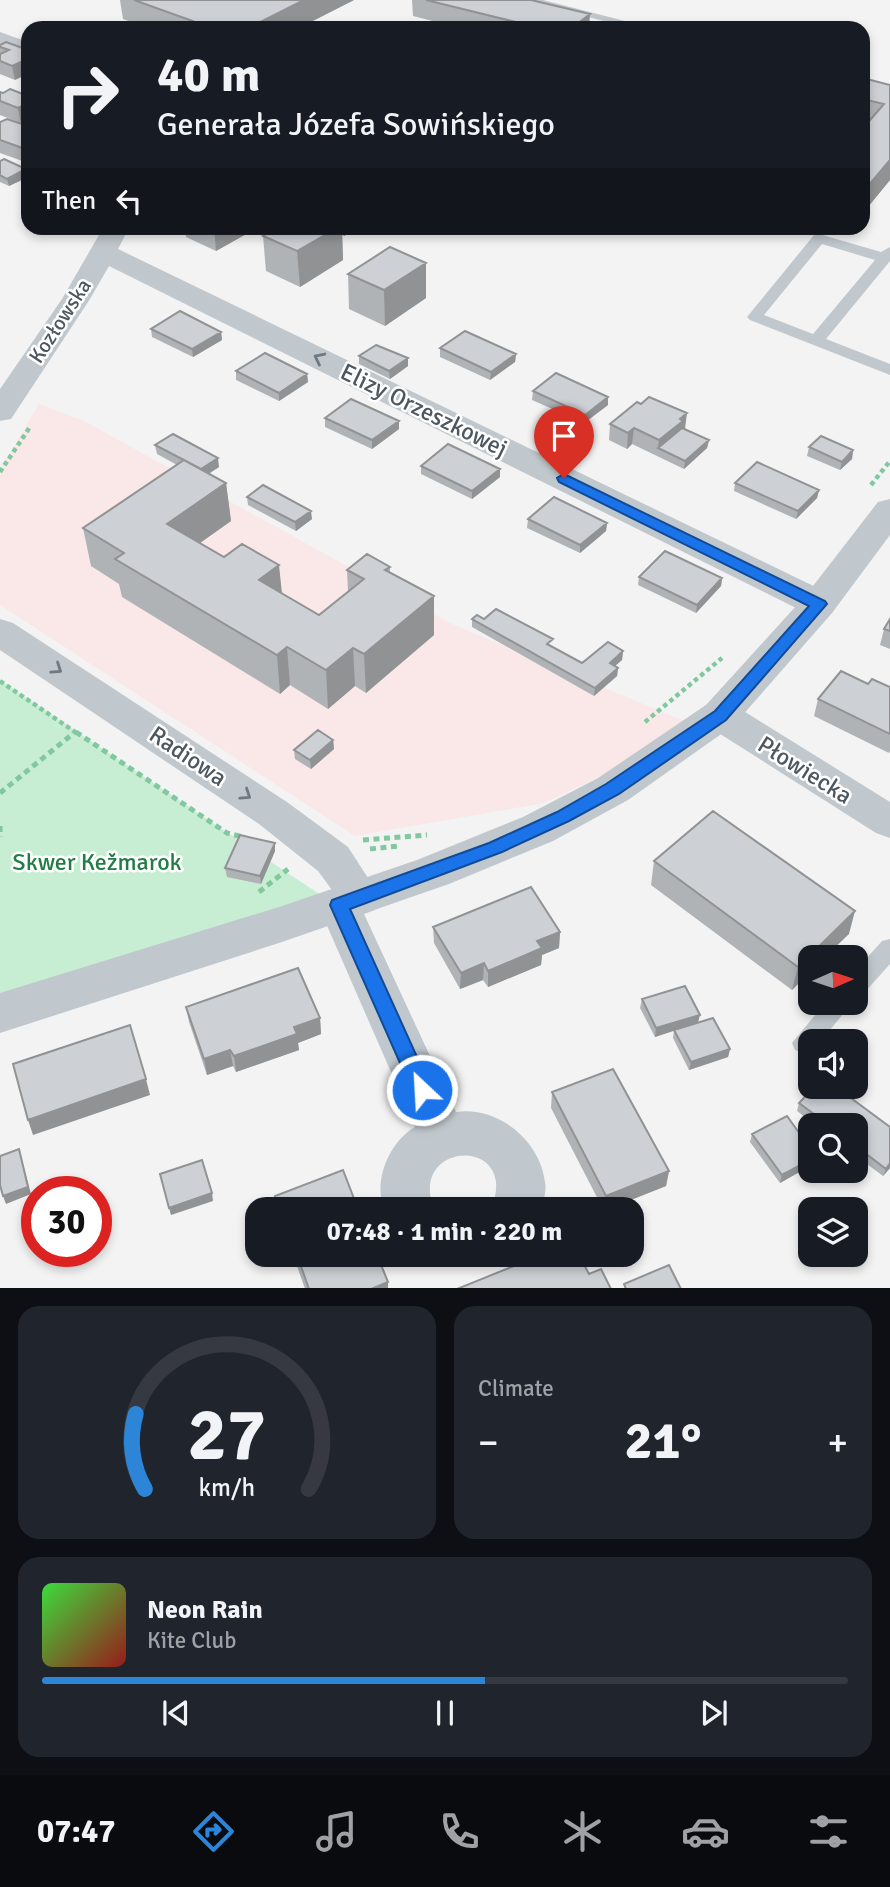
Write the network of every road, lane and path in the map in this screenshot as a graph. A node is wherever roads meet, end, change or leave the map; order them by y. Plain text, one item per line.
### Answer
1 (528, 0) edge
2 (616, 21) edge
3 (0, 39) edge
4 (21, 47) edge
5 (110, 240) edge
6 (887, 254) edge
7 (816, 341) junction
8 (890, 370) edge
9 (0, 411) edge
10 (890, 510) edge
11 (819, 604) junction
12 (0, 632) edge
13 (732, 649) dead end
14 (0, 681) edge
15 (720, 715) junction
16 (639, 727) dead end
17 (75, 732) junction
18 (0, 793) edge
19 (890, 822) edge
20 (0, 826) edge
21 (435, 832) dead end
22 (0, 837) edge
23 (253, 839) edge
24 (354, 843) dead end
25 (390, 846) dead end
26 (361, 850) dead end
27 (296, 862) dead end
28 (267, 889) dead end
29 (349, 902) junction
30 (890, 948) edge
31 (868, 973) edge
32 (0, 1013) edge
33 (830, 1015) edge
34 (817, 1029) edge
35 (443, 1136) junction
36 (406, 1197) edge
37 (522, 1197) edge

1 - 2 lane
3 - 4 street
5 - 9 street, Kozłowska
11 -> 5 street, Elizy Orzeszkowej
6 - 7 lane
6 - 7 lane
7 - 8 lane
10 - 11 street
11 - 15 street
12 -> 29 street, Radiowa
13 - 16 path
14 - 17 path
15 - 19 street, Płowiecka
15 - 29 street
17 - 18 path
17 - 23 path
20 - 22 path
21 - 24 path
25 - 26 path
27 - 28 path
29 - 32 street
29 - 35 street, Radiowa
30 - 31 lane
33 - 34 lane
35 - 36 street
35 - 37 street

